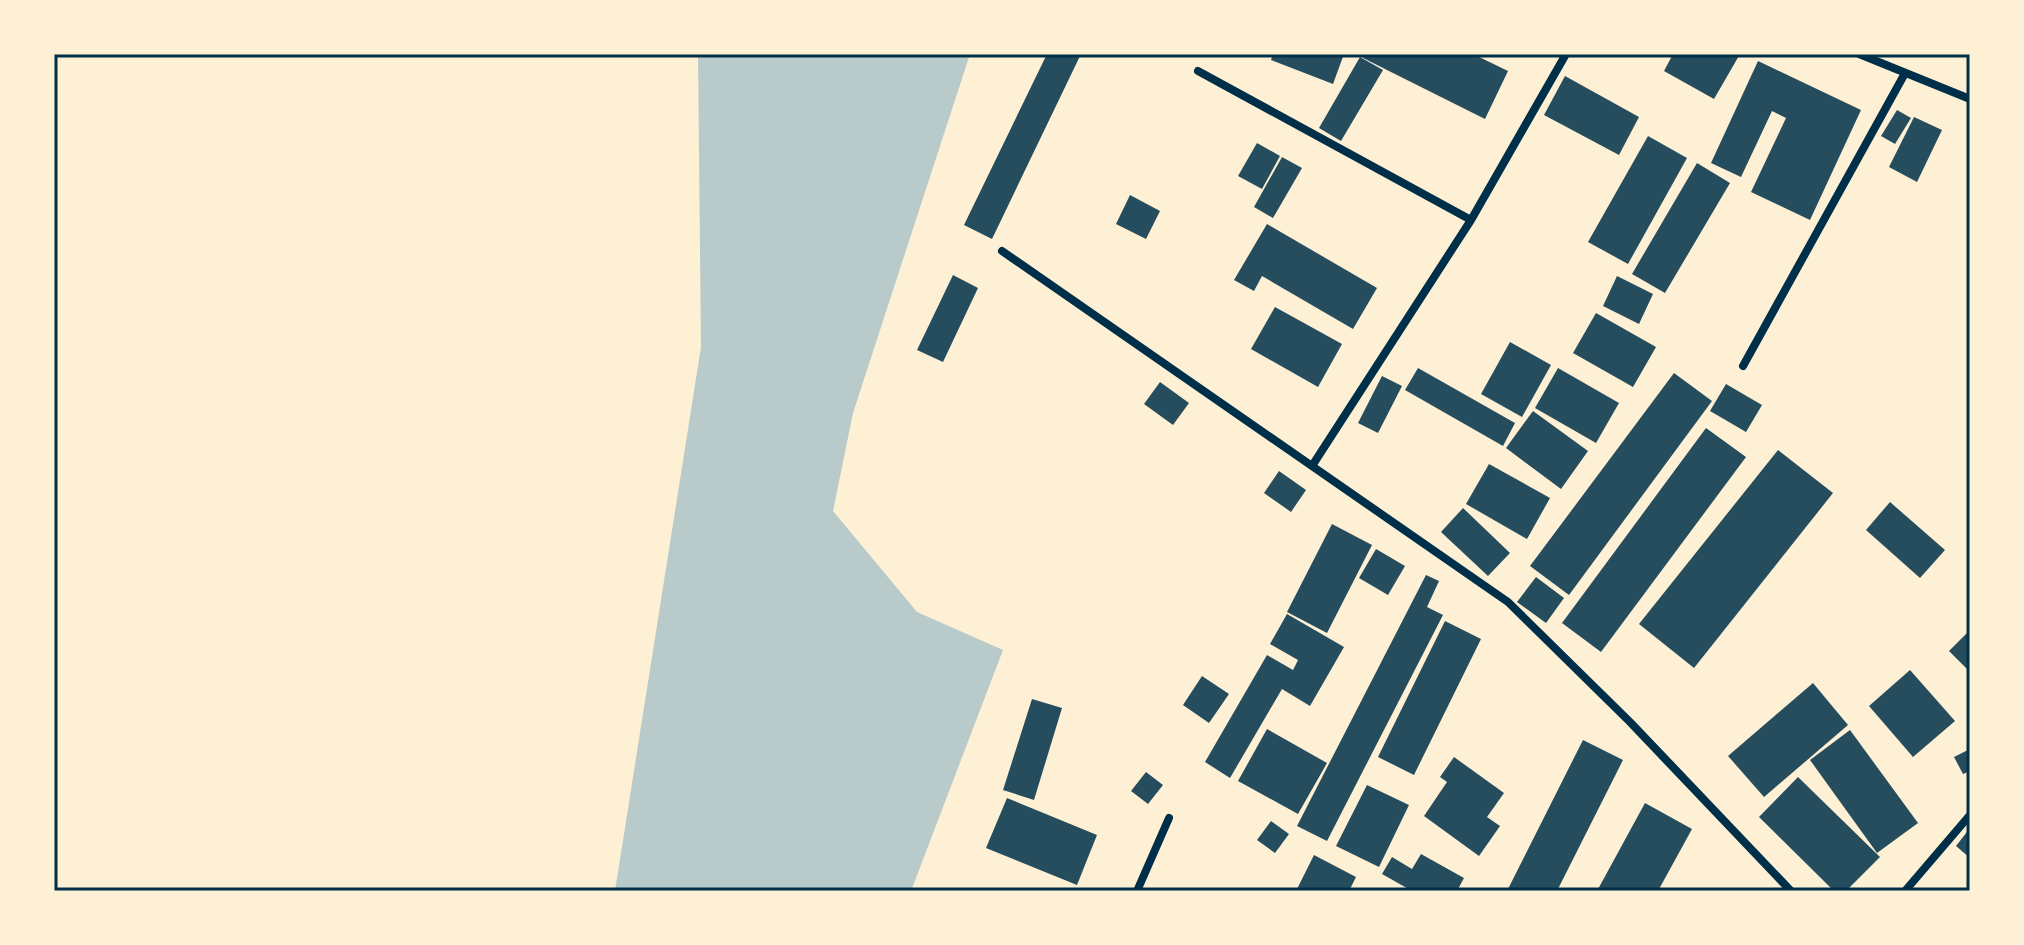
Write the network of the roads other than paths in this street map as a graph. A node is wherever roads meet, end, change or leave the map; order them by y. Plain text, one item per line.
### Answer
1 (1566, 54) edge
2 (1859, 54) edge
3 (1198, 71) dead end
4 (1904, 75) junction
5 (1970, 99) edge
6 (1471, 220) junction
7 (1002, 251) dead end
8 (1743, 366) dead end
9 (1312, 466) junction
10 (1970, 815) edge
11 (1169, 818) dead end
12 (1137, 891) edge
13 (1791, 891) edge
14 (1905, 891) edge

1 - 6 street
2 - 4 street
3 - 6 street
4 - 5 street
4 - 8 street
6 - 9 street
7 - 9 street
9 - 13 street
10 - 14 street
11 - 12 street

